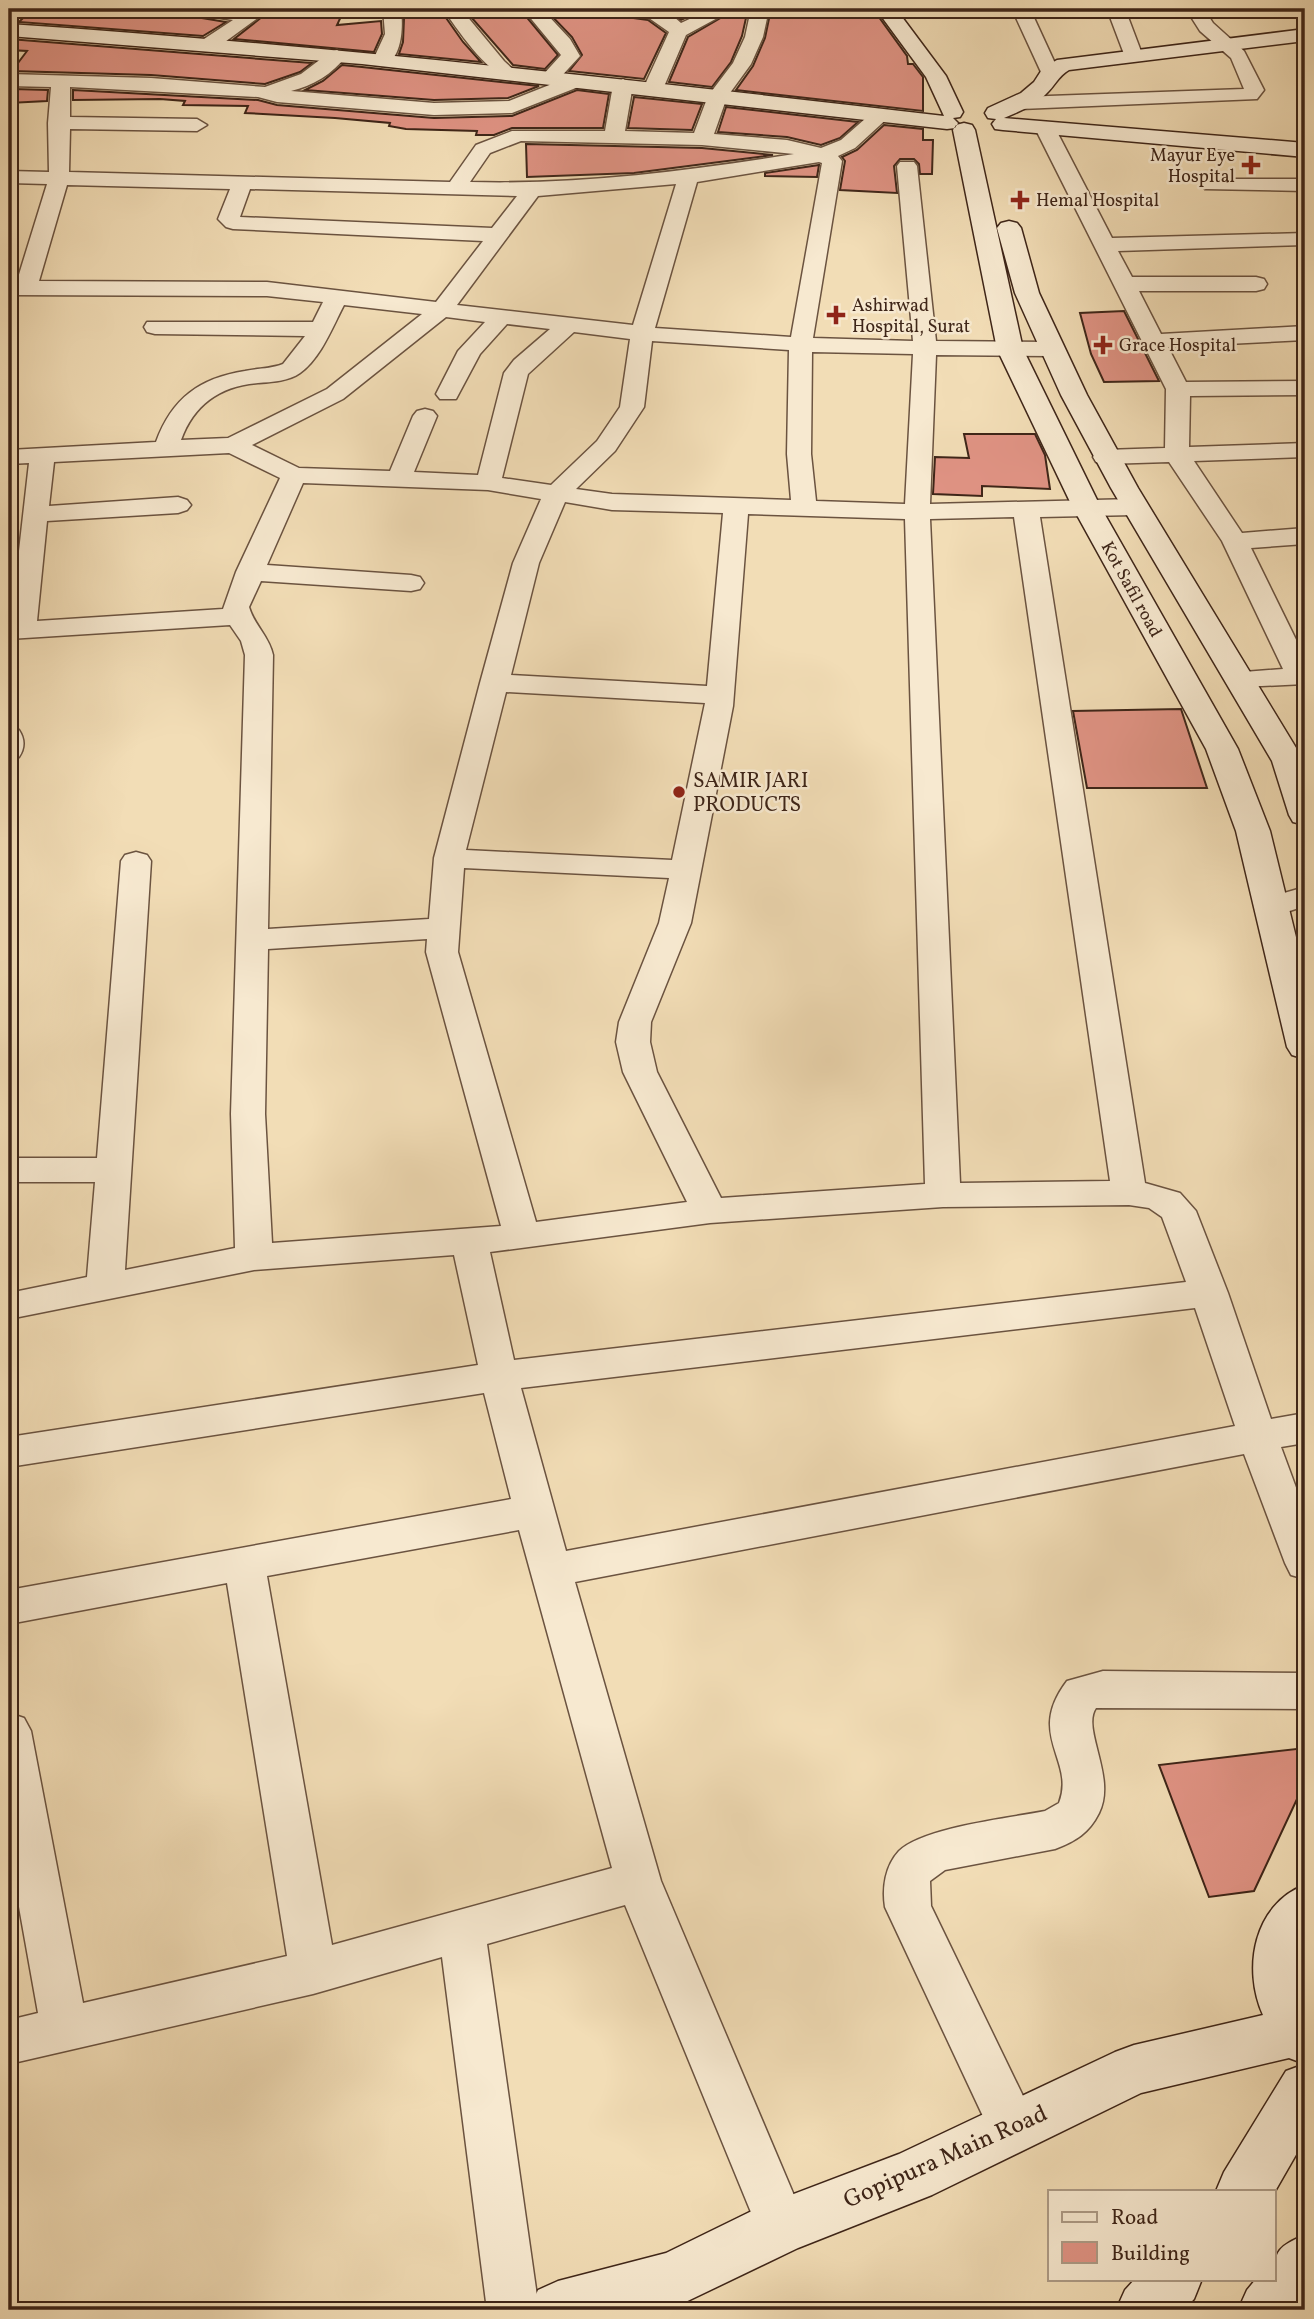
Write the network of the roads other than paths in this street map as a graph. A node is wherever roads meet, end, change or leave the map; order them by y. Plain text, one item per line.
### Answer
1 (196, 9) edge
2 (392, 9) edge
3 (452, 9) edge
4 (532, 9) edge
5 (625, 9) edge
6 (725, 9) edge
7 (760, 9) edge
8 (886, 9) edge
9 (1021, 9) edge
10 (1116, 9) edge
11 (1195, 9) edge
12 (254, 13) edge
13 (1286, 15) dead end
14 (9, 30) edge
15 (1305, 30) edge
16 (678, 32) junction
17 (1305, 36) edge
18 (211, 43) junction
19 (1228, 44) junction
20 (1133, 54) junction
21 (337, 56) junction
22 (382, 60) junction
23 (508, 73) junction
24 (550, 77) junction
25 (1049, 77) junction
26 (9, 80) edge
27 (579, 80) junction
28 (61, 81) junction
29 (1184, 81) dead end
30 (623, 85) junction
31 (653, 89) junction
32 (259, 91) junction
33 (718, 96) junction
34 (1021, 103) junction
35 (782, 104) junction
36 (512, 107) junction
37 (881, 115) junction
38 (58, 124) junction
39 (976, 124) junction
40 (197, 125) dead end
41 (1045, 128) junction
42 (519, 135) junction
43 (614, 136) junction
44 (702, 139) junction
45 (1305, 150) edge
46 (823, 155) junction
47 (907, 166) dead end
48 (9, 177) edge
49 (688, 177) junction
50 (59, 178) junction
51 (242, 183) junction
52 (1305, 185) edge
53 (1212, 186) dead end
54 (456, 188) junction
55 (532, 190) junction
56 (498, 235) junction
57 (1305, 239) edge
58 (1227, 241) junction
59 (1104, 245) junction
60 (1123, 284) junction
61 (1256, 284) junction
62 (17, 288) edge
63 (337, 297) junction
64 (442, 309) junction
65 (502, 316) junction
66 (569, 325) junction
67 (155, 327) dead end
68 (321, 329) junction
69 (642, 333) junction
70 (1297, 333) edge
71 (1153, 341) junction
72 (801, 344) junction
73 (925, 348) junction
74 (1010, 349) junction
75 (1051, 349) junction
76 (470, 351) junction
77 (520, 368) junction
78 (1305, 388) edge
79 (1178, 389) junction
80 (448, 394) dead end
81 (425, 415) dead end
82 (233, 445) junction
83 (166, 449) junction
84 (1305, 450) edge
85 (1177, 455) junction
86 (42, 456) junction
87 (9, 457) edge
88 (1105, 457) junction
89 (294, 475) junction
90 (399, 479) junction
91 (488, 482) junction
92 (556, 494) junction
93 (178, 505) dead end
94 (1086, 506) junction
95 (736, 507) junction
96 (1134, 507) junction
97 (804, 508) junction
98 (1026, 511) junction
99 (917, 512) junction
100 (35, 514) junction
101 (1305, 536) edge
102 (1236, 541) junction
103 (249, 572) junction
104 (411, 583) dead end
105 (237, 616) junction
106 (15, 630) edge
107 (1303, 676) edge
108 (1241, 679) junction
109 (494, 683) junction
110 (720, 695) junction
111 (9, 736) edge
112 (9, 751) edge
113 (1305, 816) edge
114 (449, 858) junction
115 (136, 861) dead end
116 (685, 870) junction
117 (1305, 896) edge
118 (1271, 907) junction
119 (444, 928) junction
120 (252, 940) junction
121 (1305, 1048) edge
122 (9, 1170) edge
123 (113, 1170) junction
124 (1129, 1193) junction
125 (943, 1195) junction
126 (710, 1211) junction
127 (522, 1237) junction
128 (469, 1241) junction
129 (254, 1257) junction
130 (105, 1287) junction
131 (1210, 1293) junction
132 (9, 1306) edge
133 (499, 1376) junction
134 (1305, 1428) edge
135 (1257, 1437) junction
136 (9, 1452) edge
137 (534, 1511) junction
138 (1305, 1563) edge
139 (245, 1565) junction
140 (551, 1570) junction
141 (9, 1607) edge
142 (1305, 1690) edge
143 (9, 1731) edge
144 (638, 1881) junction
145 (1305, 1908) edge
146 (462, 1930) junction
147 (313, 1972) junction
148 (65, 2031) junction
149 (1302, 2035) edge
150 (9, 2042) edge
151 (1305, 2089) edge
152 (1013, 2127) junction
153 (1245, 2190) edge
154 (782, 2226) junction
155 (1305, 2263) edge
156 (1173, 2280) edge
157 (677, 2295) edge
158 (513, 2310) edge
159 (558, 2310) edge
160 (1145, 2310) edge
161 (1267, 2310) edge

1 - 12 street
2 - 22 street
3 - 23 street
4 - 24 street
5 - 16 street
6 - 16 street
7 - 33 street
8 - 39 main road, Kot Safil road
9 - 25 street
10 - 20 street
11 - 19 street
12 - 18 street
13 - 15 main road
14 - 18 main road
16 - 31 street
17 - 19 main road
18 - 21 main road
19 - 20 main road
19 - 34 street
20 - 25 main road
21 - 22 main road
21 - 32 street
22 - 23 main road
23 - 24 main road
24 - 27 main road
25 - 29 street
25 - 34 main road
26 - 28 street
27 - 30 main road
27 - 36 street
28 - 32 street
28 - 38 street
30 - 31 main road
30 - 43 street
31 - 33 main road
32 - 36 street
33 - 35 main road
33 - 44 street
34 - 39 main road
35 - 37 main road
35 - 39 main road
36 - 42 street
37 - 39 main road
37 - 46 street
38 - 40 street
38 - 50 street
39 - 41 main road
39 - 74 main road, Kot Safil road
39 - 75 main road, Kot Safil road
41 - 45 main road
41 - 59 street
42 - 43 street
42 - 54 street
43 - 44 street
44 - 46 street
46 - 49 street
46 - 72 street
47 - 73 street
48 - 50 street
49 - 55 street
49 - 69 street
50 - 51 street
50 - 62 street
51 - 54 street
51 - 56 street
52 - 53 street
54 - 55 street
55 - 56 street
56 - 64 street
57 - 58 street
58 - 59 street
58 - 61 street
59 - 60 street
60 - 61 street
60 - 71 street
61 - 70 street
62 - 63 street
63 - 64 street
63 - 68 street
64 - 65 street
64 - 82 street
65 - 66 street
65 - 76 street
66 - 69 street
66 - 77 street
67 - 68 street
68 - 83 street
69 - 72 street
69 - 92 street
70 - 71 street
71 - 79 street
72 - 73 street
72 - 97 street
73 - 74 street
73 - 99 street
74 - 75 street
74 - 94 main road, Kot Safil road
75 - 88 main road, Kot Safil road
76 - 77 street
76 - 80 street
77 - 91 street
78 - 79 street
79 - 85 street
81 - 90 street
82 - 83 street
82 - 89 street
83 - 86 street
84 - 85 street
85 - 88 street
85 - 102 street
86 - 87 street
86 - 100 street
88 - 96 main road, Kot Safil road
89 - 90 street
89 - 103 street
90 - 91 street
91 - 92 street
92 - 95 street
92 - 109 street
93 - 100 street
94 - 96 street
94 - 98 street
94 - 118 main road, Kot Safil road
95 - 97 street
95 - 110 street
96 - 108 main road, Kot Safil road
97 - 99 street
98 - 99 street
98 - 124 street
99 - 125 street
100 - 106 street
101 - 102 street
102 - 107 street
103 - 104 street
103 - 105 street
105 - 106 street
105 - 120 street
107 - 108 street
108 - 113 main road, Kot Safil road
109 - 110 street
109 - 114 street
110 - 116 street
111 - 112 street
114 - 116 street
114 - 119 street
115 - 123 street
116 - 126 street
117 - 118 street
118 - 121 main road, Kot Safil road
119 - 120 street
119 - 127 street
120 - 129 street
122 - 123 street
123 - 130 street
124 - 125 street
124 - 131 street
125 - 126 street
126 - 127 street
127 - 128 street
128 - 129 street
128 - 133 street
129 - 130 street
130 - 132 street
131 - 133 street
131 - 135 street
133 - 136 street
133 - 137 street
134 - 135 street
135 - 138 street
135 - 140 street
137 - 139 street
137 - 140 street
139 - 141 street
139 - 147 street
140 - 144 street
142 - 152 street
143 - 148 street
144 - 146 street
144 - 154 street
145 - 149 main road
146 - 147 street
146 - 158 street
147 - 148 street
148 - 150 street
149 - 152 main road, Gopipura Main Road
151 - 153 main road
152 - 154 main road, Gopipura Main Road
154 - 157 main road, Gopipura Main Road
155 - 161 main road
156 - 160 main road
157 - 159 main road, Gopipura Main Road

